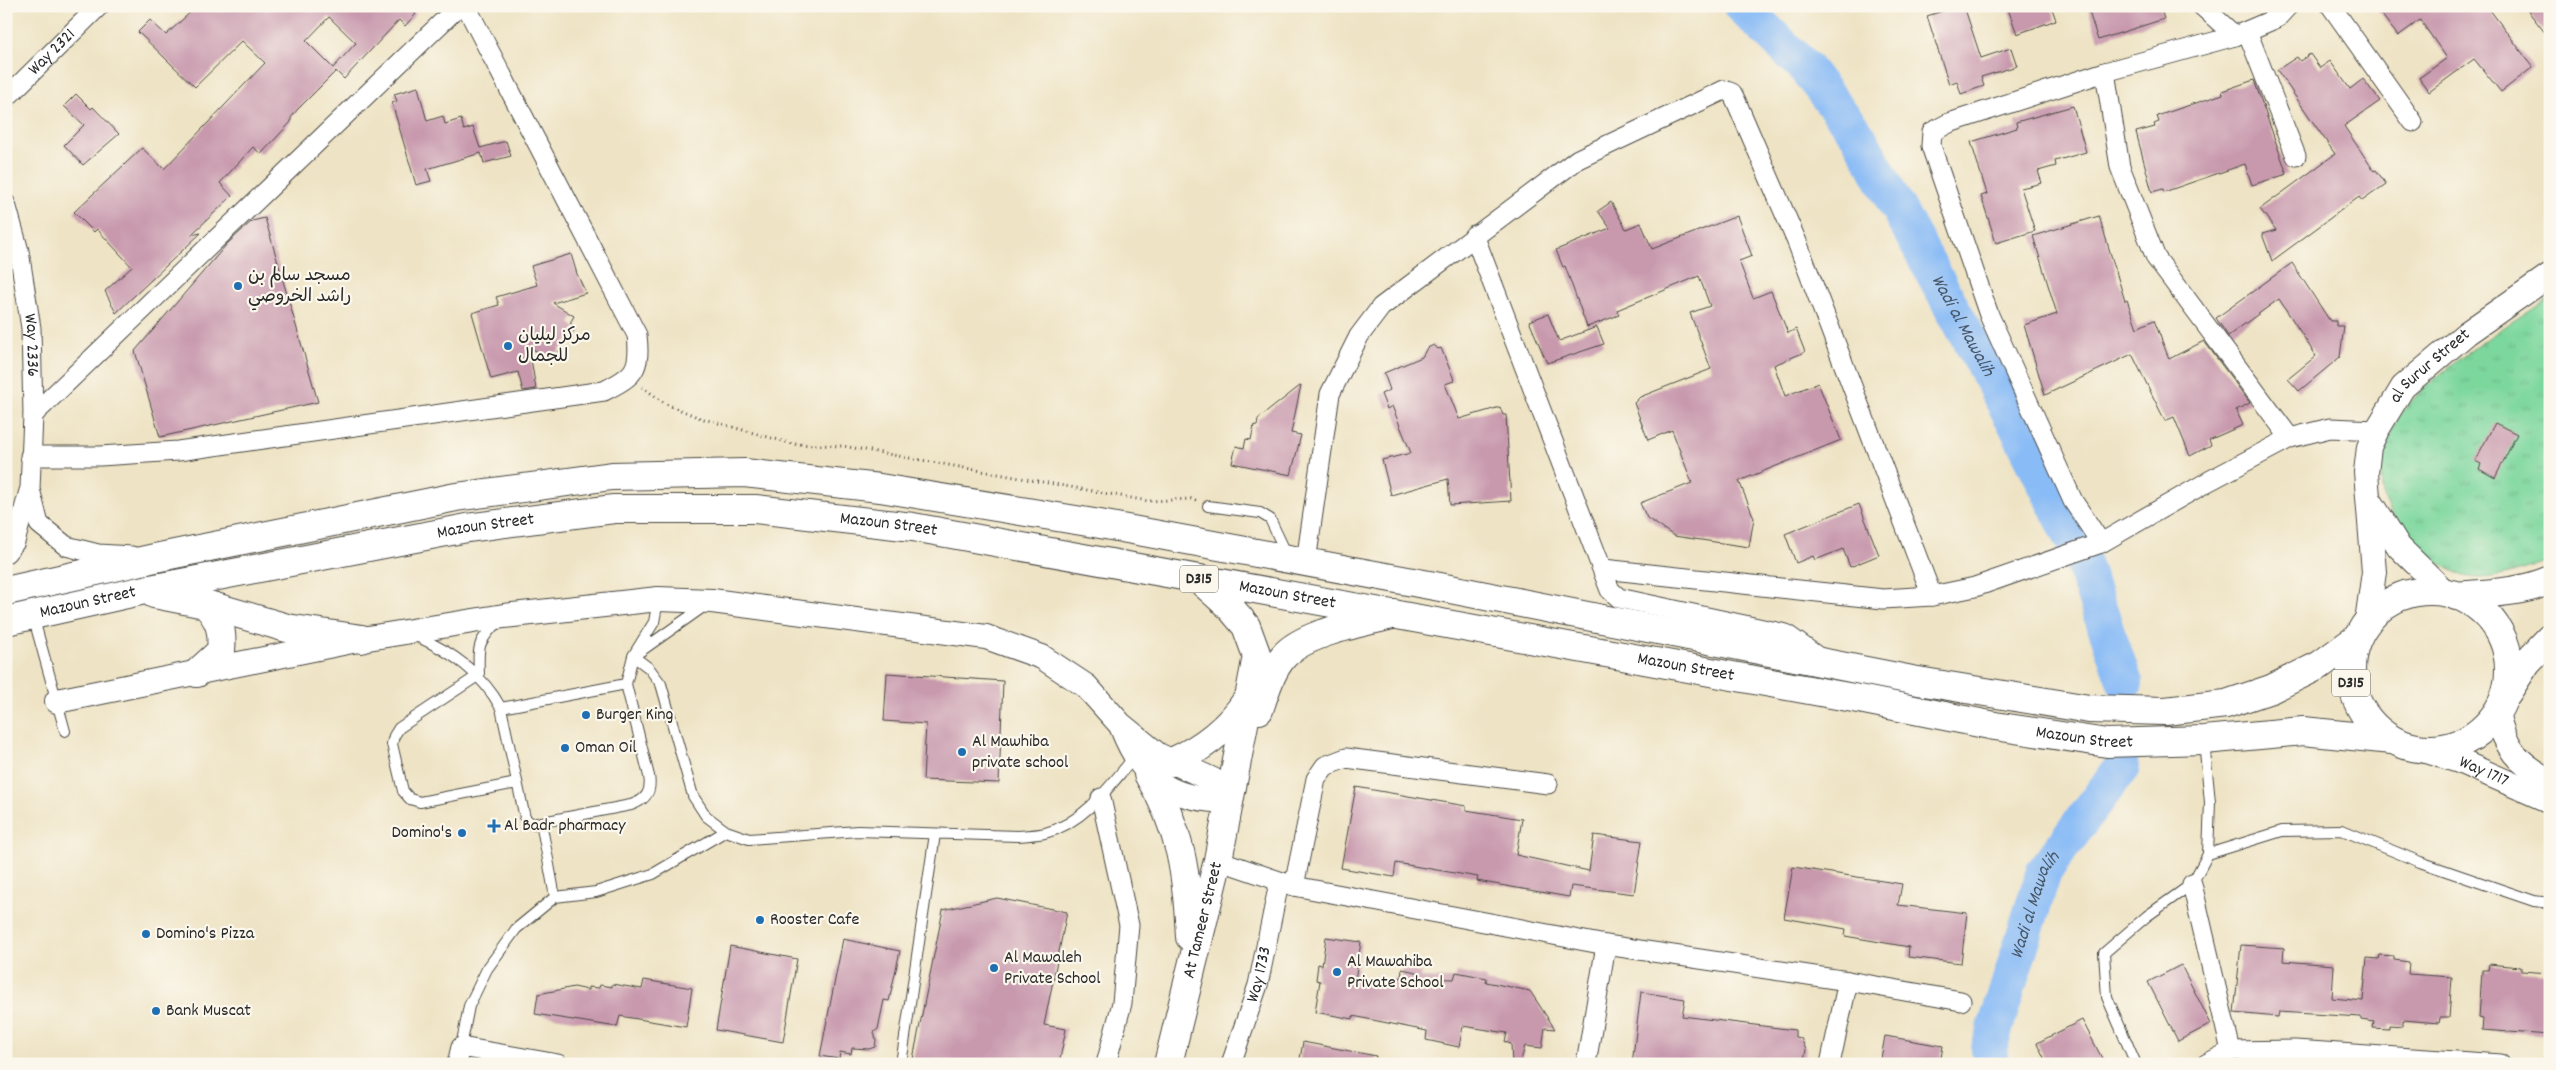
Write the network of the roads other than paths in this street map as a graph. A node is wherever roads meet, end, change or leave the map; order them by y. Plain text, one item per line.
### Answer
1 (99, 6) edge
2 (459, 6) edge
3 (466, 6) edge
4 (2202, 6) edge
5 (2288, 6) edge
6 (2331, 6) edge
7 (2241, 34) junction
8 (2105, 72) junction
9 (6, 98) edge
10 (2413, 122) dead end
11 (2296, 156) dead end
12 (6, 204) edge
13 (1474, 235) junction
14 (2550, 275) edge
15 (33, 415) junction
16 (2378, 430) junction
17 (2290, 438) junction
18 (30, 456) junction
19 (30, 489) junction
20 (2368, 496) junction
21 (1208, 506) road end
22 (2101, 543) junction
23 (6, 553) edge
24 (155, 558) junction
25 (1297, 561) junction
26 (1602, 568) junction
27 (1199, 579) junction
28 (2550, 580) edge
29 (6, 591) edge
30 (140, 591) junction
31 (2451, 594) junction
32 (1932, 596) junction
33 (658, 599) junction
34 (712, 601) junction
35 (205, 604) junction
36 (1395, 614) junction
37 (33, 615) junction
38 (504, 616) junction
39 (6, 621) edge
40 (2362, 629) junction
41 (411, 633) junction
42 (2550, 638) edge
43 (362, 639) junction
44 (633, 656) junction
45 (1827, 663) junction
46 (197, 673) junction
47 (479, 675) junction
48 (626, 684) junction
49 (1249, 696) junction
50 (57, 701) junction
51 (2500, 705) junction
52 (500, 708) junction
53 (1120, 724) junction
54 (65, 731) dead end
55 (2204, 740) junction
56 (2405, 744) junction
57 (1151, 764) junction
58 (2550, 780) edge
59 (517, 783) junction
60 (1548, 784) dead end
61 (1233, 789) junction
62 (1101, 798) junction
63 (2550, 801) edge
64 (542, 822) junction
65 (726, 831) junction
66 (935, 834) junction
67 (2208, 854) junction
68 (1218, 860) junction
69 (1286, 884) junction
70 (2192, 884) junction
71 (555, 897) junction
72 (2550, 903) edge
73 (1606, 945) junction
74 (1191, 966) junction
75 (1848, 980) junction
76 (1961, 1001) dead end
77 (2231, 1050) junction
78 (459, 1055) edge
79 (2441, 1062) edge
80 (558, 1064) edge
81 (901, 1064) edge
82 (1106, 1064) edge
83 (1168, 1064) edge
84 (1231, 1064) edge
85 (1586, 1064) edge
86 (1830, 1064) edge
87 (2136, 1064) edge
88 (2206, 1064) edge
89 (2500, 1064) edge

1 - 9 street, Way 2321
2 - 15 street
3 - 18 street
4 - 7 street
5 - 7 street
6 - 10 street
7 - 8 street
7 - 11 street
8 - 17 street
8 - 22 street
12 - 15 street, Way 2336
13 - 25 street
13 - 26 street
13 - 32 street
14 - 16 street, al Surur Street
15 - 18 street, Way 2336
16 - 17 street
16 - 20 street, al Surur Street
17 - 22 street
18 - 19 street, Way 2336
19 - 23 street
19 - 24 street
20 - 31 street
20 - 40 street, al Surur Street
21 - 25 lane
22 - 32 street
24 - 25 main road, Mazoun Street / D315
24 - 29 main road, Mazoun Street / D315
25 - 45 main road, Mazoun Street / D315
26 - 32 street
26 - 45 street
27 - 30 main road, Mazoun Street / D315
27 - 36 main road, Mazoun Street / D315
27 - 49 main road, At Tameer Street
28 - 31 main road, D315
30 - 35 main road
30 - 37 main road, Mazoun Street / D315
31 - 40 main road, D315
31 - 51 main road, D315
33 - 34 street
33 - 38 street
33 - 44 lane
34 - 44 lane
34 - 53 street
35 - 43 main road
35 - 46 main road
36 - 55 main road, Mazoun Street / D315
36 - 61 main road, At Tameer Street
37 - 39 main road, Mazoun Street / D315
37 - 50 lane
38 - 41 street
38 - 47 lane
40 - 45 main road, Mazoun Street / D315
40 - 56 main road, D315
41 - 43 street
41 - 47 lane
42 - 51 main road, D315
43 - 46 street
44 - 48 lane
44 - 65 lane
46 - 50 street
47 - 52 lane
47 - 59 lane
48 - 52 lane
48 - 64 lane
49 - 57 main road
49 - 61 main road, At Tameer Street
50 - 54 lane
51 - 56 main road, D315
51 - 58 street, Way 1717
52 - 59 lane
53 - 57 street
53 - 57 street
55 - 56 main road, Mazoun Street / D315
55 - 67 lane
56 - 63 street, Way 1717
57 - 61 street
57 - 62 lane
57 - 74 main road
59 - 64 lane
60 - 69 street, Way 1733
61 - 68 main road, At Tameer Street
62 - 66 lane
62 - 82 street
64 - 71 lane
65 - 66 lane
65 - 71 lane
66 - 81 lane
67 - 70 lane
67 - 72 lane
68 - 69 street
68 - 74 main road, At Tameer Street
69 - 73 street
69 - 84 street, Way 1733
70 - 77 street
70 - 87 lane
71 - 78 lane
73 - 75 street
73 - 85 street
74 - 83 main road, At Tameer Street
75 - 76 street
75 - 86 street
77 - 79 street
77 - 88 street
78 - 80 street
79 - 89 street

